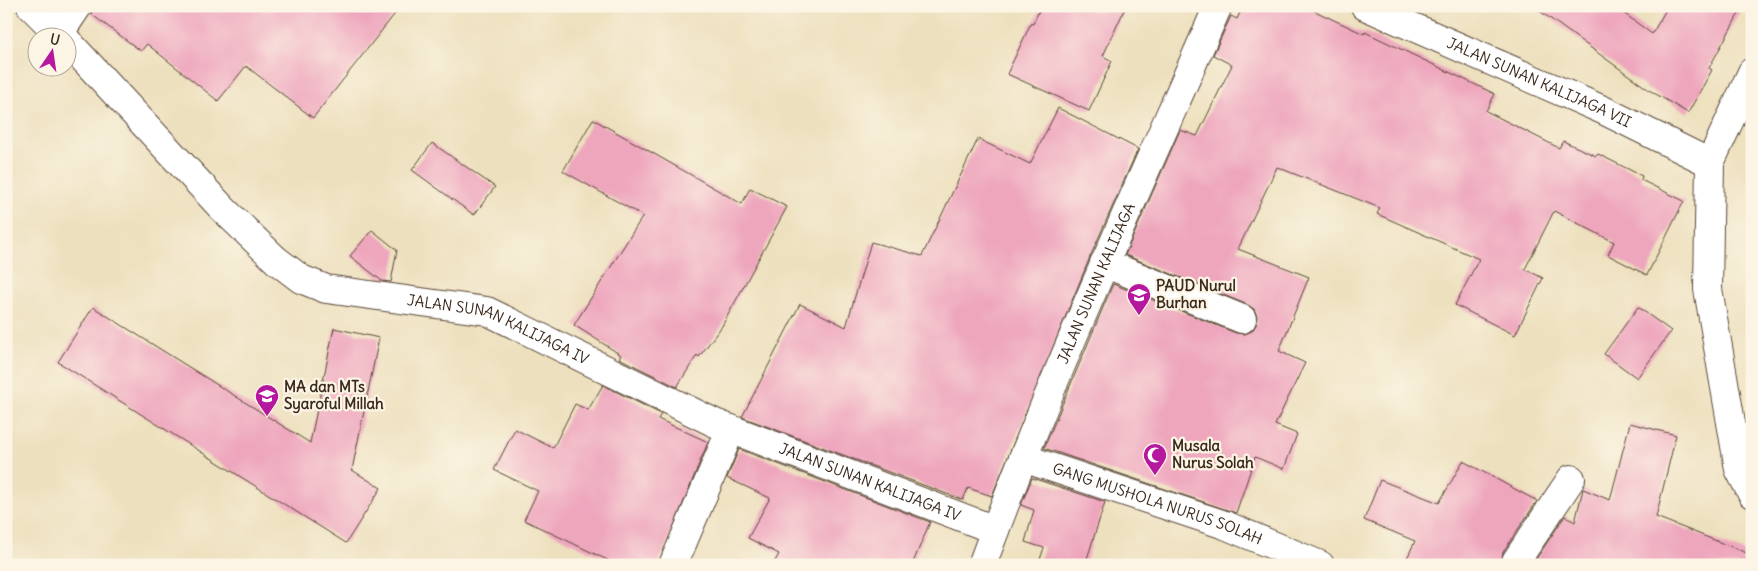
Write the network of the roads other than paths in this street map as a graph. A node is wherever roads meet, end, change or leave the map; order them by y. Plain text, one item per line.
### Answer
1 (31, 6) edge
2 (78, 6) edge
3 (1218, 6) edge
4 (1365, 6) edge
5 (53, 28) edge
6 (68, 28) edge
7 (78, 54) edge
8 (1752, 72) edge
9 (1710, 163) junction
10 (1104, 263) junction
11 (1242, 319) dead end
12 (731, 428) junction
13 (1023, 458) junction
14 (1571, 479) dead end
15 (1752, 494) edge
16 (995, 530) junction
17 (1520, 563) edge
18 (673, 565) edge
19 (982, 565) edge
20 (1320, 565) edge

1 - 5 street, JALAN SUNAN KALIJAGA IV
2 - 6 street
3 - 10 street, JALAN SUNAN KALIJAGA
4 - 9 street, JALAN SUNAN KALIJAGA VII
7 - 12 street, JALAN SUNAN KALIJAGA IV
8 - 9 street
9 - 15 street
10 - 11 street
10 - 13 street, JALAN SUNAN KALIJAGA
12 - 16 street, JALAN SUNAN KALIJAGA IV
12 - 18 street
13 - 16 street, JALAN SUNAN KALIJAGA
13 - 20 street, GANG MUSHOLA NURUS SOLAH
14 - 17 street
16 - 19 street, JALAN SUNAN KALIJAGA

